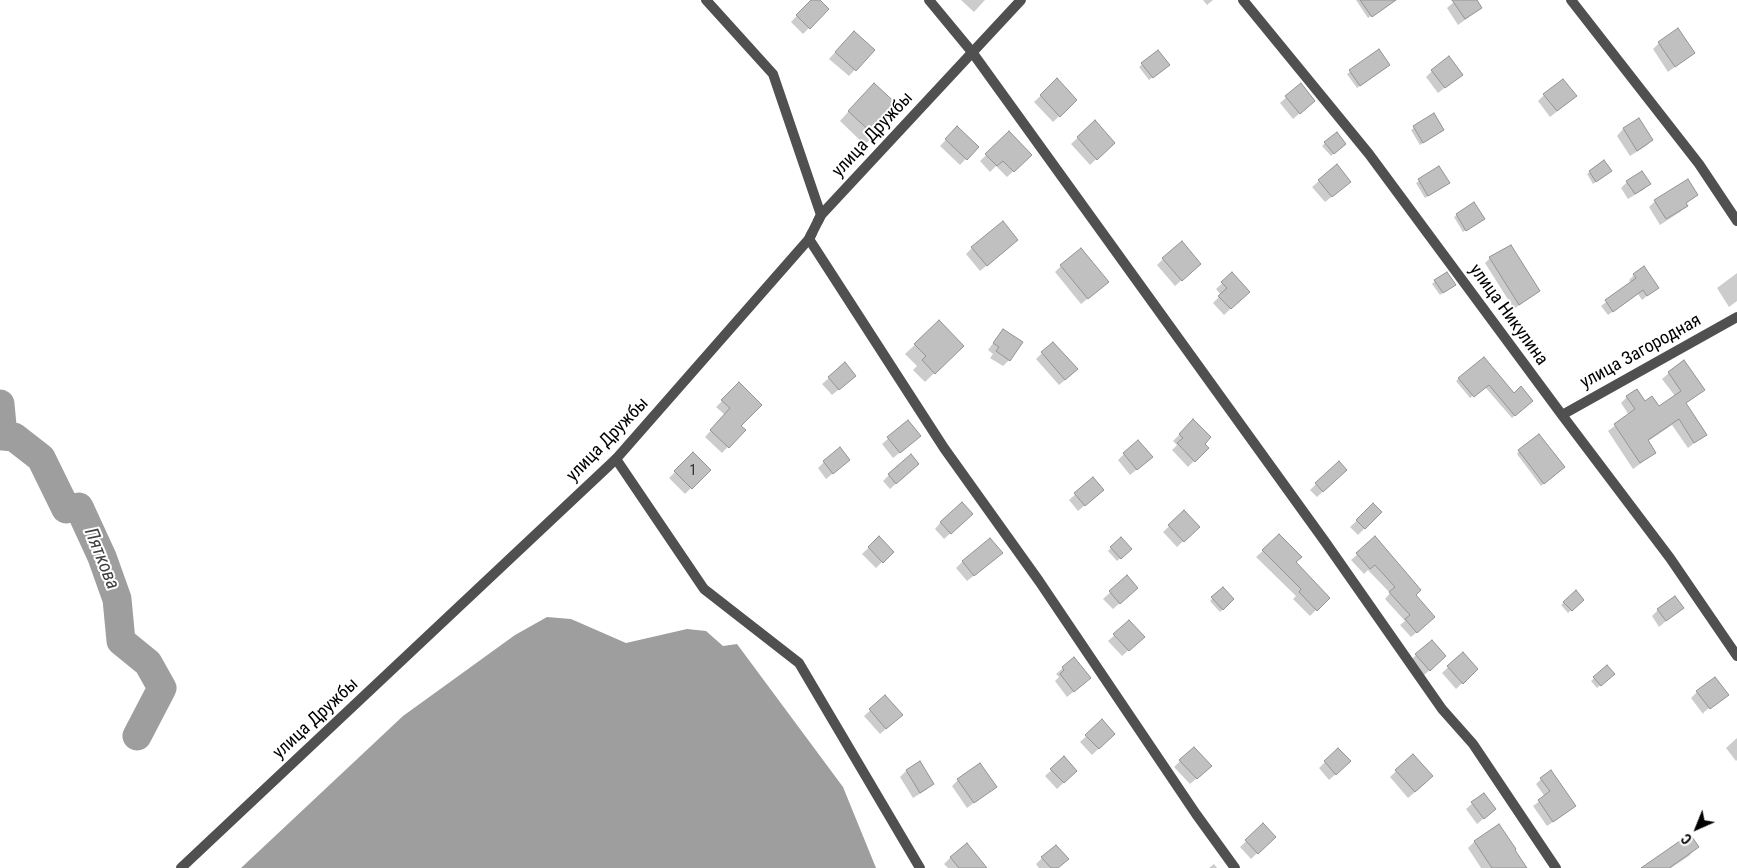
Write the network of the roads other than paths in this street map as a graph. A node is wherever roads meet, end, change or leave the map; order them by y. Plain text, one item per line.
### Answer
1 (706, 0) edge
2 (929, 0) edge
3 (1021, 0) edge
4 (1243, 0) edge
5 (1571, 0) edge
6 (972, 52) junction
7 (822, 215) junction
8 (1737, 221) edge
9 (808, 239) junction
10 (1737, 317) edge
11 (1562, 415) junction
12 (616, 459) junction
13 (1737, 656) edge
14 (181, 868) edge
15 (920, 868) edge
16 (1235, 868) edge
17 (1556, 868) edge

1 - 7 street
2 - 6 street
3 - 6 street, улица Дружбы
4 - 11 street, улица Никулина
5 - 8 street
6 - 7 street, улица Дружбы
6 - 17 street
7 - 9 street, улица Дружбы
9 - 12 street, улица Дружбы
9 - 16 street
10 - 11 street, улица Загородная
11 - 13 street, улица Никулина
12 - 14 street, улица Дружбы
12 - 15 street

